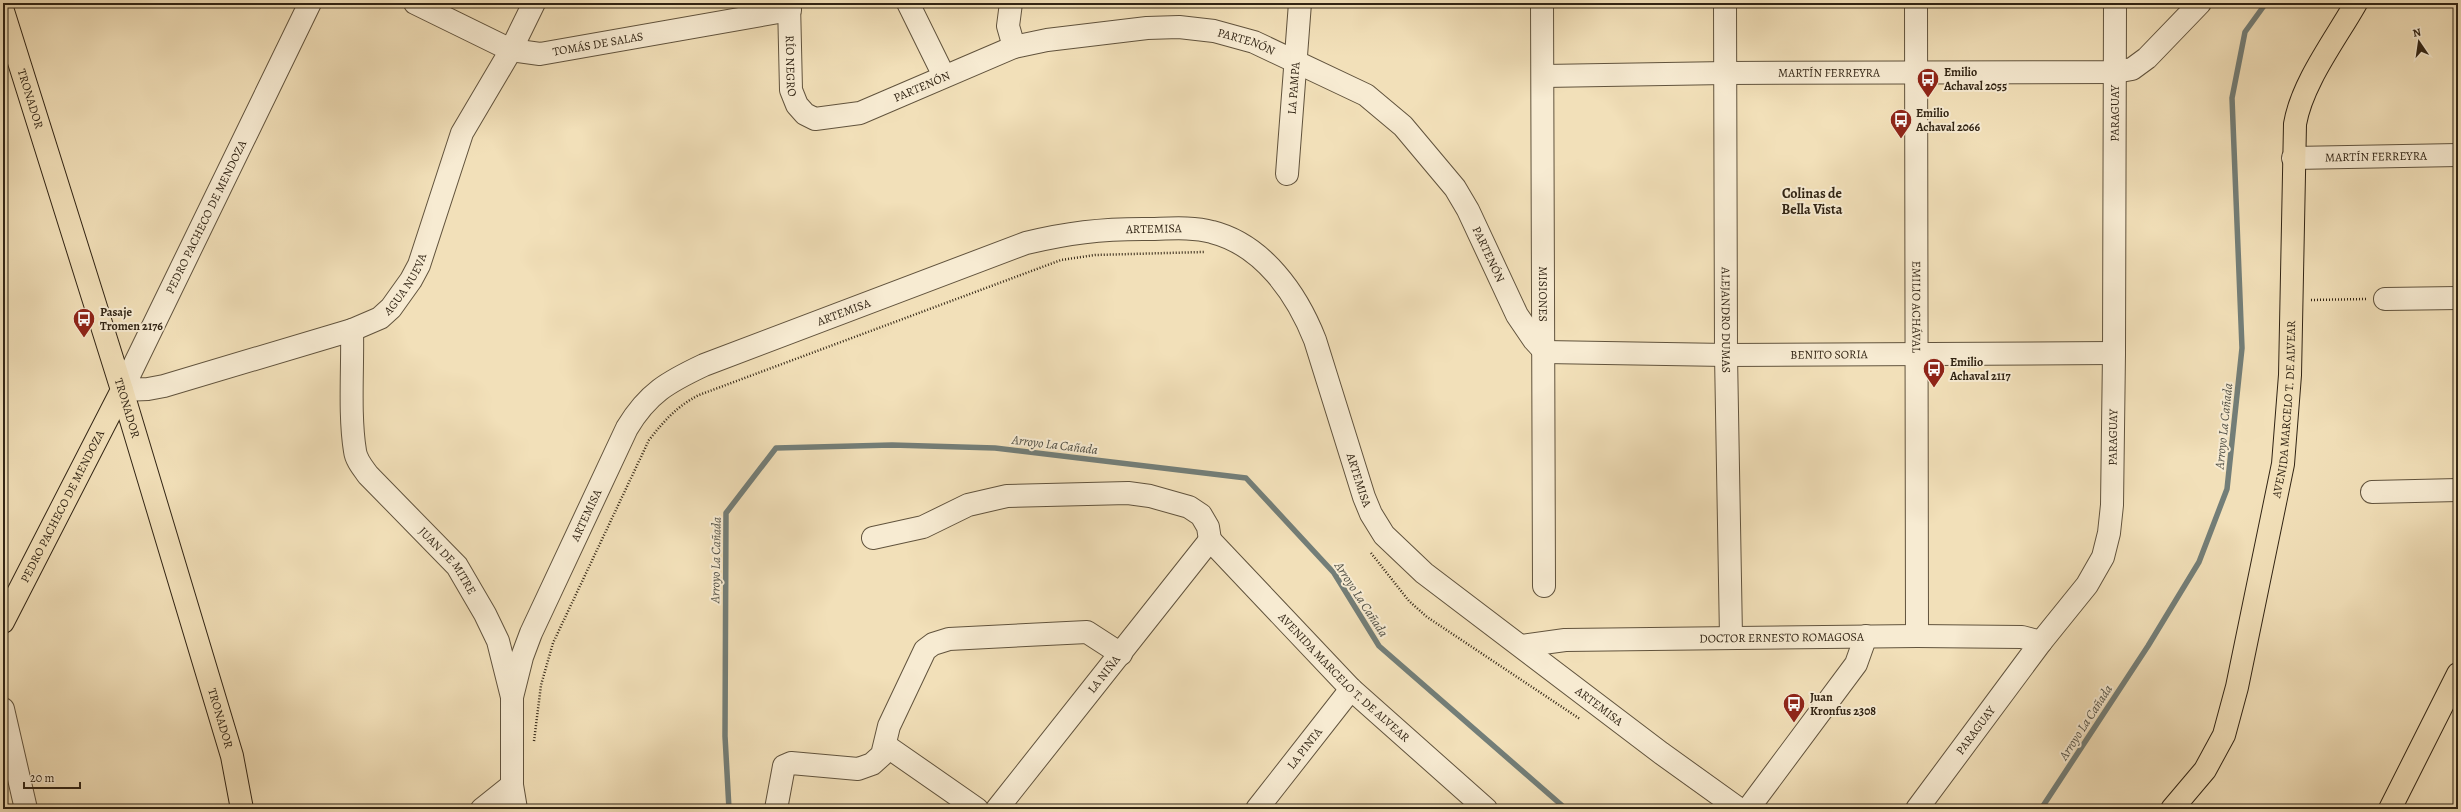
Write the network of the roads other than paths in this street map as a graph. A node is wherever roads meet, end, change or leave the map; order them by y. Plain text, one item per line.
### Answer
1 (292, 3) edge
2 (310, 3) edge
3 (415, 3) edge
4 (534, 3) edge
5 (908, 3) edge
6 (1011, 3) edge
7 (1300, 3) edge
8 (1542, 3) edge
9 (1725, 3) edge
10 (1916, 3) edge
11 (2115, 3) edge
12 (2200, 3) edge
13 (2356, 3) edge
14 (790, 7) edge
15 (3, 10) edge
16 (299, 25) junction
17 (1014, 46) junction
18 (511, 50) junction
19 (1295, 62) junction
20 (2115, 72) junction
21 (1726, 73) junction
22 (1916, 73) junction
23 (944, 76) junction
24 (1544, 76) junction
25 (814, 118) joint
26 (2458, 155) edge
27 (2293, 158) junction
28 (1287, 174) dead end
29 (2458, 298) edge
30 (2385, 299) road end
31 (352, 330) junction
32 (1545, 352) junction
33 (1917, 353) junction
34 (2114, 353) junction
35 (1726, 355) junction
36 (122, 390) junction
37 (2458, 490) edge
38 (2372, 492) dead end
39 (874, 538) dead end
40 (1210, 540) junction
41 (1544, 586) dead end
42 (3, 622) edge
43 (1866, 636) junction
44 (1918, 636) junction
45 (1731, 637) junction
46 (2041, 642) junction
47 (1522, 646) junction
48 (1121, 654) junction
49 (2458, 674) edge
50 (1351, 689) junction
51 (512, 697) junction
52 (3, 709) edge
53 (885, 745) junction
54 (512, 785) junction
55 (26, 809) edge
56 (242, 809) edge
57 (482, 809) edge
58 (516, 809) edge
59 (776, 809) edge
60 (977, 809) edge
61 (997, 809) edge
62 (1257, 809) edge
63 (1486, 809) edge
64 (1739, 809) edge
65 (1748, 809) edge
66 (1916, 809) edge
67 (2172, 809) edge
68 (2390, 809) edge

1 - 16 street
2 - 16 street, PEDRO PACHECO DE MENDOZA
3 - 18 street, TOMÁS DE SALAS
4 - 18 street, AGUA NUEVA
5 - 23 street
6 - 17 street
7 - 19 street, LA PAMPA
8 - 24 street, MISIONES
9 - 21 street, ALEJANDRO DUMAS
10 - 22 street, EMILIO ACHÁVAL
11 - 20 street, PARAGUAY
12 - 20 street
13 - 27 main road, AVENIDA MARCELO T. DE ALVEAR
14 - 18 street, TOMÁS DE SALAS
14 - 25 street, RÍO NEGRO
15 - 36 main road, TRONADOR
16 - 36 street, PEDRO PACHECO DE MENDOZA
17 - 19 street, PARTENÓN
17 - 23 street, PARTENÓN
18 - 31 street, AGUA NUEVA
19 - 28 street, LA PAMPA
19 - 32 street, PARTENÓN
20 - 22 street, MARTÍN FERREYRA
20 - 34 street, PARAGUAY
21 - 22 street, MARTÍN FERREYRA
21 - 24 street, MARTÍN FERREYRA
21 - 35 street, ALEJANDRO DUMAS
22 - 33 street, EMILIO ACHÁVAL
23 - 25 street, PARTENÓN
24 - 32 street, MISIONES
26 - 27 street, MARTÍN FERREYRA
27 - 67 main road, AVENIDA MARCELO T. DE ALVEAR
29 - 30 street
31 - 36 street, AGUA NUEVA
31 - 51 street, JUAN DE MITRE
32 - 35 street, BENITO SORIA
32 - 41 street, MISIONES
33 - 34 street, BENITO SORIA
33 - 35 street, BENITO SORIA
33 - 44 street, EMILIO ACHÁVAL
34 - 46 street, PARAGUAY
35 - 45 street, ALEJANDRO DUMAS
36 - 42 main road, PEDRO PACHECO DE MENDOZA
36 - 56 main road, TRONADOR
37 - 38 street
39 - 40 street
40 - 48 street, LA NIÑA
40 - 50 street, AVENIDA MARCELO T. DE ALVEAR
43 - 44 street, DOCTOR ERNESTO ROMAGOSA
43 - 45 street, DOCTOR ERNESTO ROMAGOSA
43 - 65 street
44 - 46 street, DOCTOR ERNESTO ROMAGOSA
45 - 47 street, DOCTOR ERNESTO ROMAGOSA
46 - 66 street, PARAGUAY
47 - 51 street, ARTEMISA
47 - 64 street, ARTEMISA
48 - 53 street
48 - 61 street, LA NIÑA
49 - 68 main road
50 - 62 street, LA PINTA
50 - 63 street, AVENIDA MARCELO T. DE ALVEAR
51 - 54 street, JUAN DE MITRE
52 - 55 street
53 - 59 street
53 - 60 street
54 - 57 street
54 - 58 street, JUAN DE MITRE

